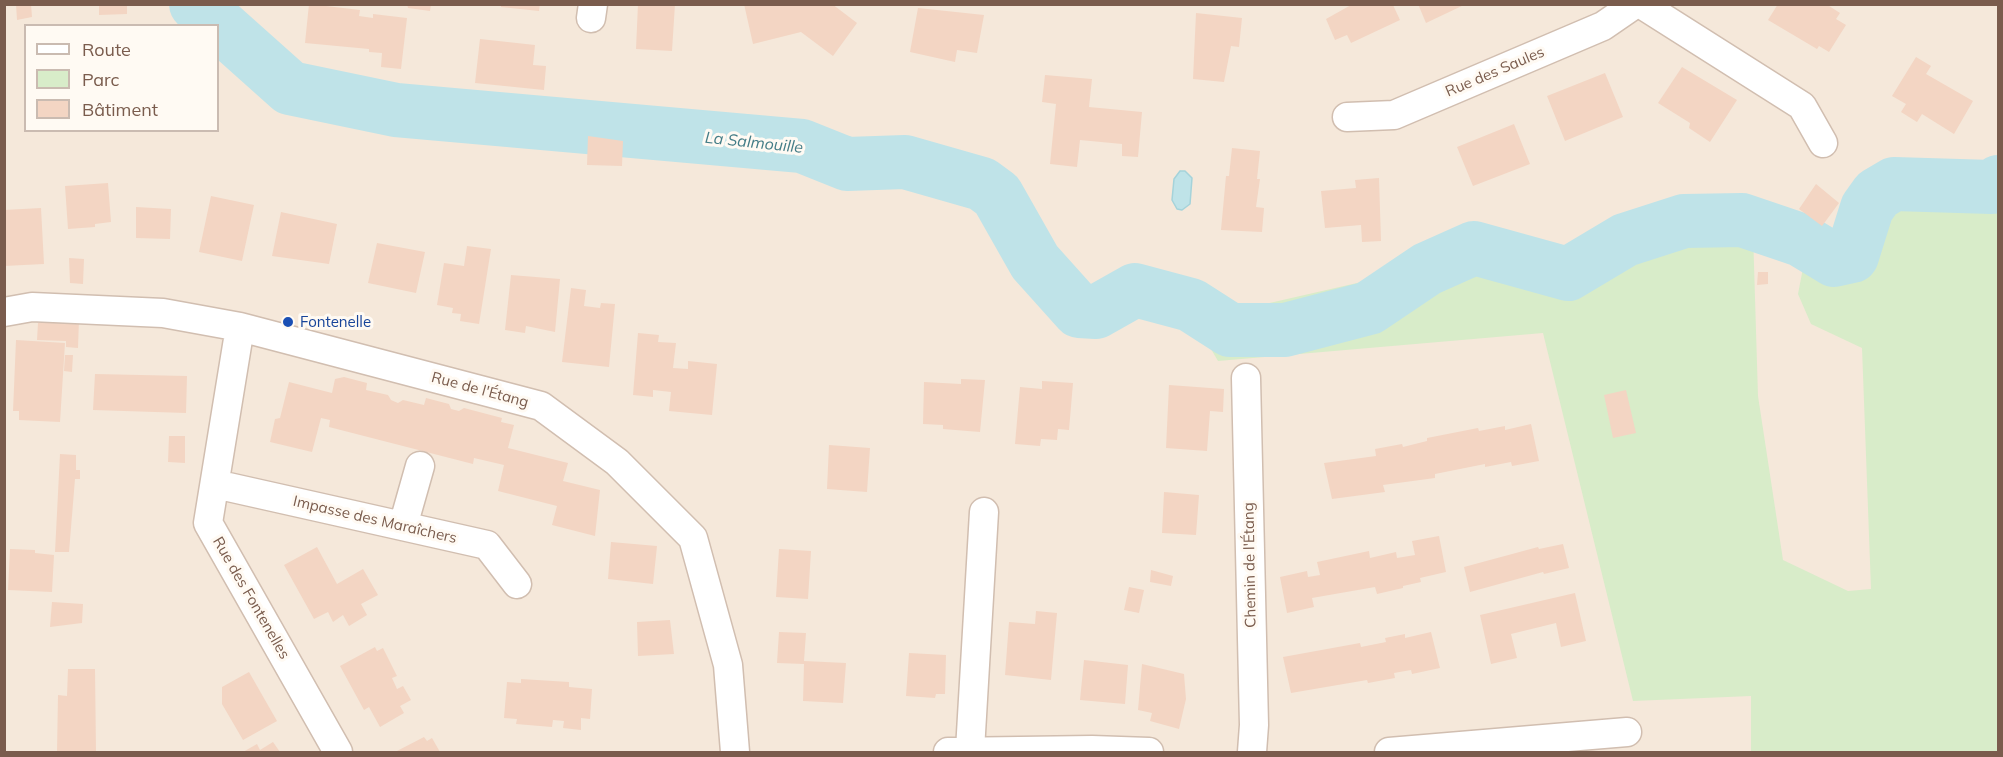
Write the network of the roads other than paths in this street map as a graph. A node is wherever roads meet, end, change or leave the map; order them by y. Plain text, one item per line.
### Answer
1 (1635, 4) edge
2 (1641, 4) edge
3 (1347, 117) dead end
4 (1823, 143) dead end
5 (4, 312) edge
6 (240, 327) junction
7 (1246, 378) dead end
8 (420, 466) dead end
9 (215, 484) junction
10 (984, 512) dead end
11 (403, 526) junction
12 (517, 584) dead end
13 (1627, 732) dead end
14 (1585, 745) edge
15 (959, 752) edge
16 (338, 753) edge
17 (735, 753) edge
18 (1149, 753) edge
19 (1252, 753) edge
20 (1389, 753) edge

1 - 3 street, Rue des Saules
2 - 4 street
5 - 6 street, Rue de l'Étang
6 - 9 street, Rue des Fontenelles
6 - 17 street, Rue de l'Étang
7 - 19 street, Chemin de l'Étang
8 - 11 street
9 - 11 street, Impasse des Maraîchers
9 - 16 street, Rue des Fontenelles
10 - 15 street
11 - 12 street, Impasse des Maraîchers
13 - 14 street
14 - 20 street
15 - 18 street

